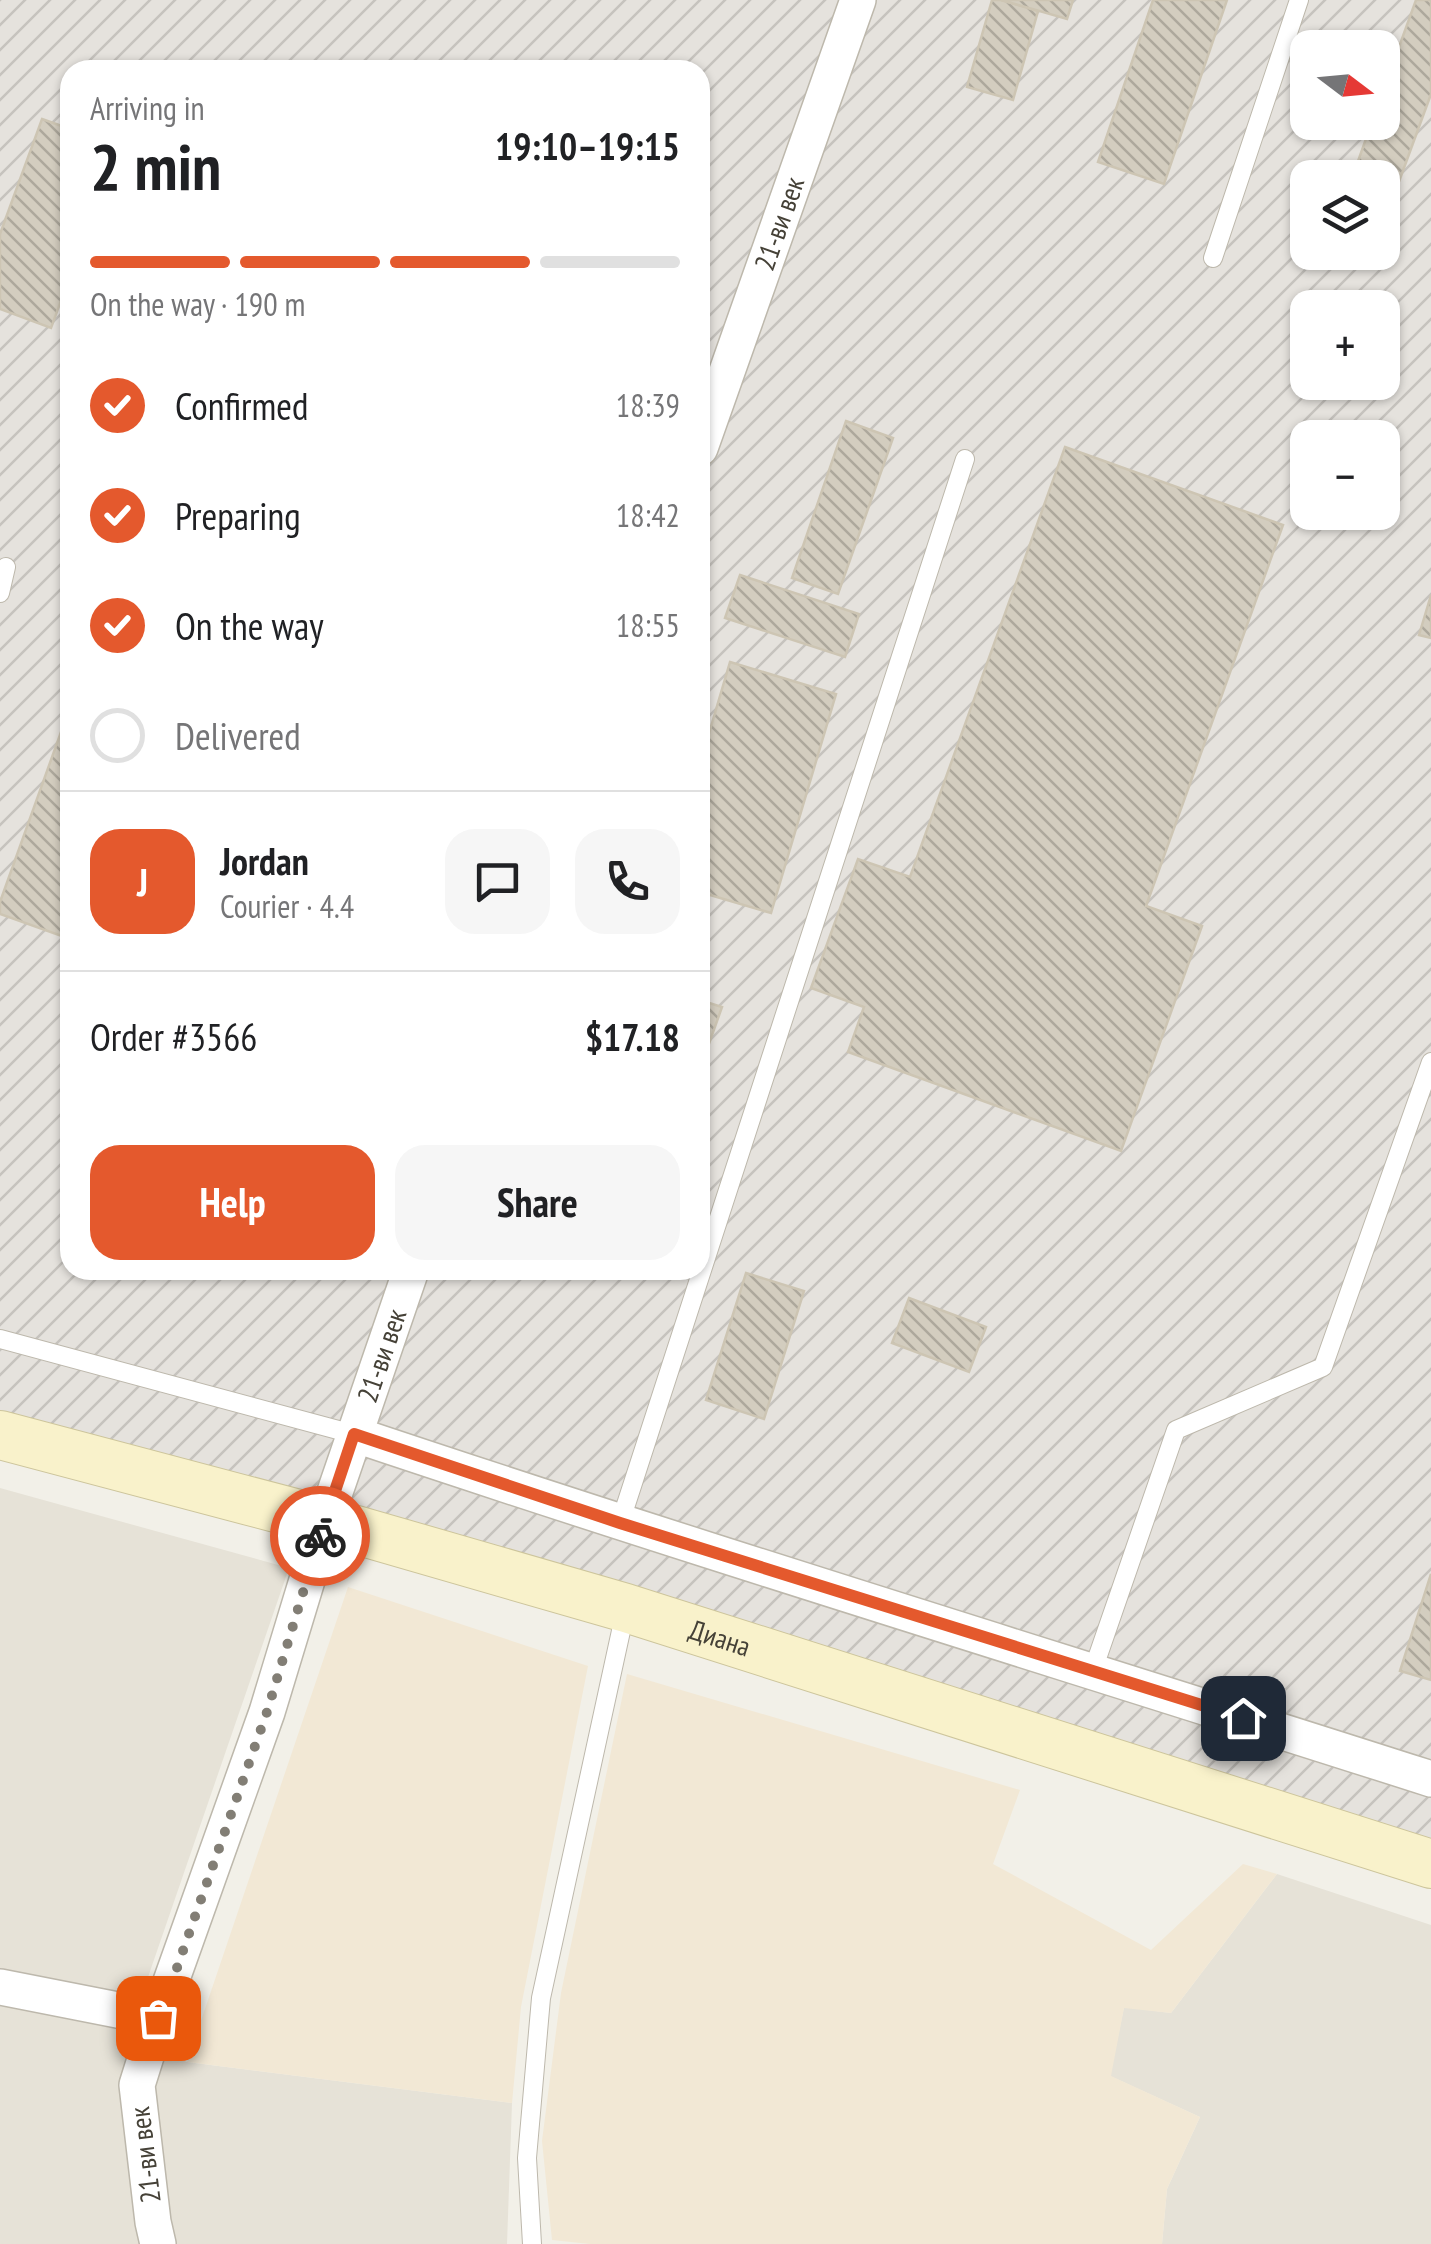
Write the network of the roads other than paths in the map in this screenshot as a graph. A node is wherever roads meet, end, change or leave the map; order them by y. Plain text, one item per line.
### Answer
1 (858, 0) edge
2 (1299, 0) edge
3 (1214, 258) dead end
4 (710, 420) edge
5 (964, 459) dead end
6 (6, 567) dead end
7 (0, 593) edge
8 (1431, 1062) edge
9 (710, 1245) edge
10 (408, 1280) edge
11 (699, 1280) edge
12 (0, 1339) edge
13 (354, 1434) junction
14 (0, 1435) edge
15 (324, 1521) junction
16 (620, 1523) junction
17 (626, 1608) junction
18 (1093, 1670) junction
19 (1431, 1779) edge
20 (1431, 1864) edge
21 (0, 1987) edge
22 (158, 2018) junction
23 (158, 2244) edge
24 (532, 2244) edge

1 - 4 street, 21-ви век
2 - 3 lane
5 - 9 lane
6 - 7 lane
8 - 18 lane
10 - 13 street, 21-ви век
11 - 16 lane
12 - 13 lane
13 - 15 street, 21-ви век
13 - 16 street
14 - 15 main road, Диана
15 - 17 main road, Диана
15 - 22 street, 21-ви век
16 - 18 street
17 - 20 main road, Диана
17 - 24 lane
18 - 19 street
21 - 22 street
22 - 23 street, 21-ви век

